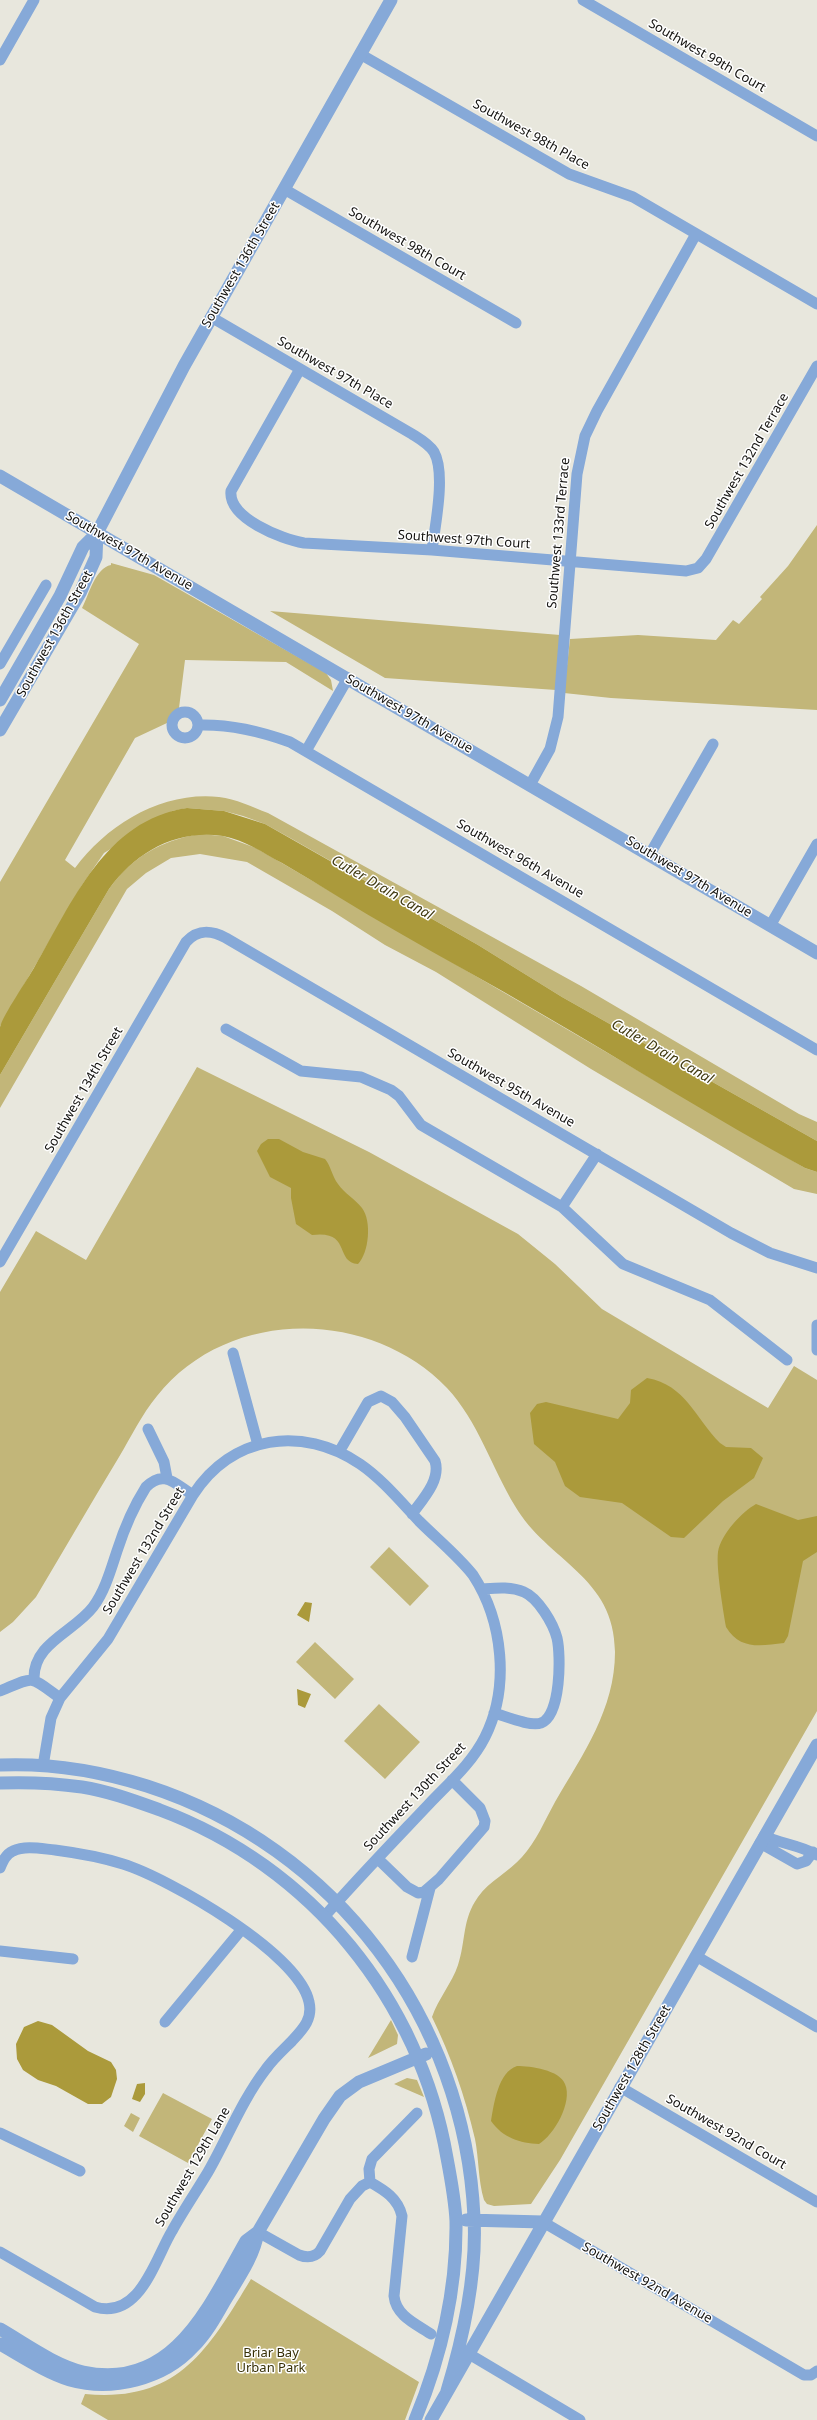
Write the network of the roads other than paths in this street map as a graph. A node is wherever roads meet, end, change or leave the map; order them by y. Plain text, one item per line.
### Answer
1 (34, 0) edge
2 (391, 0) edge
3 (583, 0) edge
4 (360, 54) junction
5 (0, 60) edge
6 (817, 136) edge
7 (284, 189) junction
8 (696, 234) junction
9 (817, 304) edge
10 (211, 317) junction
11 (516, 323) dead end
12 (817, 366) edge
13 (300, 369) junction
14 (0, 476) edge
15 (97, 533) junction
16 (432, 550) junction
17 (570, 562) junction
18 (698, 568) joint
19 (46, 585) dead end
20 (0, 664) edge
21 (348, 678) junction
22 (0, 700) edge
23 (198, 725) dead end
24 (0, 730) edge
25 (713, 744) dead end
26 (306, 751) junction
27 (530, 785) junction
28 (817, 844) edge
29 (650, 854) junction
30 (770, 926) junction
31 (194, 935) joint
32 (817, 953) edge
33 (226, 1029) dead end
34 (817, 1050) edge
35 (597, 1154) junction
36 (562, 1207) junction
37 (0, 1262) edge
38 (817, 1268) edge
39 (817, 1325) edge
40 (817, 1350) edge
41 (233, 1352) dead end
42 (787, 1360) dead end
43 (148, 1429) dead end
44 (258, 1445) junction
45 (339, 1452) junction
46 (166, 1478) junction
47 (193, 1495) junction
48 (412, 1514) junction
49 (482, 1589) junction
50 (34, 1679) junction
51 (0, 1690) edge
52 (60, 1698) junction
53 (494, 1713) junction
54 (816, 1751) edge
55 (0, 1765) edge
56 (43, 1766) junction
57 (452, 1780) junction
58 (0, 1783) edge
59 (189, 1801) junction
60 (205, 1808) junction
61 (182, 1818) junction
62 (197, 1826) junction
63 (762, 1840) junction
64 (815, 1854) edge
65 (378, 1858) junction
66 (2, 1864) edge
67 (430, 1888) junction
68 (337, 1902) junction
69 (324, 1917) junction
70 (242, 1929) junction
71 (0, 1951) edge
72 (696, 1956) junction
73 (412, 1957) dead end
74 (73, 1959) dead end
75 (165, 2022) dead end
76 (817, 2027) edge
77 (437, 2051) junction
78 (419, 2057) junction
79 (620, 2087) junction
80 (418, 2112) dead end
81 (0, 2134) edge
82 (80, 2171) dead end
83 (370, 2182) junction
84 (817, 2202) edge
85 (456, 2220) junction
86 (474, 2221) junction
87 (543, 2222) junction
88 (258, 2232) junction
89 (0, 2252) edge
90 (0, 2329) edge
91 (431, 2334) dead end
92 (0, 2344) edge
93 (469, 2354) junction
94 (814, 2373) edge
95 (447, 2391) junction
96 (415, 2420) edge
97 (431, 2420) edge
98 (580, 2420) edge

1 - 5 street
2 - 4 street, Southwest 136th Street
3 - 6 street, Southwest 99th Court
4 - 7 street, Southwest 136th Street
4 - 8 street, Southwest 98th Place
7 - 10 street, Southwest 136th Street
7 - 11 street, Southwest 98th Court
8 - 9 street, Southwest 98th Place
8 - 17 street, Southwest 133rd Terrace
10 - 13 street, Southwest 97th Place
10 - 15 street, Southwest 136th Street
12 - 18 street, Southwest 132nd Terrace
13 - 16 street, Southwest 97th Place
13 - 16 street, Southwest 97th Court
14 - 15 street, Southwest 97th Avenue
15 - 21 street, Southwest 97th Avenue
15 - 22 street, Southwest 136th Street
15 - 24 street, Southwest 136th Street
16 - 17 street, Southwest 97th Court
17 - 18 street, Southwest 97th Court
17 - 27 street, Southwest 133rd Terrace
19 - 20 street
21 - 26 street
21 - 27 street, Southwest 97th Avenue
23 - 26 street, Southwest 96th Avenue
25 - 29 street
26 - 34 street, Southwest 96th Avenue
27 - 29 street, Southwest 97th Avenue
28 - 30 street
29 - 30 street, Southwest 97th Avenue
30 - 32 street, Southwest 97th Avenue
31 - 35 street, Southwest 95th Avenue
31 - 37 street, Southwest 134th Street
33 - 36 street
35 - 36 street
35 - 38 street, Southwest 95th Avenue
36 - 42 street
39 - 40 street
41 - 44 street
43 - 46 street
44 - 45 street, Southwest 132nd Street
44 - 47 street, Southwest 132nd Street
45 - 48 street, Southwest 132nd Street
45 - 48 street
46 - 47 street
46 - 50 street
47 - 52 street, Southwest 132nd Street
48 - 49 street, Southwest 130th Street
49 - 53 street, Southwest 130th Street
49 - 53 street
50 - 51 street
50 - 52 street
52 - 56 street, Southwest 132nd Street
53 - 57 street, Southwest 130th Street
54 - 63 street, Southwest 128th Street
55 - 56 street
56 - 59 street
57 - 65 street, Southwest 130th Street
57 - 67 street
58 - 61 street
59 - 60 street
59 - 61 street
60 - 62 street
60 - 68 street
61 - 62 street
62 - 69 street
63 - 64 street
63 - 64 street
63 - 72 street, Southwest 128th Street
65 - 67 street
65 - 68 street, Southwest 130th Street
66 - 70 street
67 - 73 street
68 - 69 street, Southwest 130th Street
68 - 77 street
69 - 78 street
70 - 75 street
70 - 89 street, Southwest 129th Lane
71 - 74 street
72 - 76 street
72 - 79 street, Southwest 128th Street
77 - 78 street
77 - 86 street
78 - 85 street
78 - 88 street
79 - 84 street, Southwest 92nd Court
79 - 87 street, Southwest 128th Street
80 - 83 street
81 - 82 street
83 - 88 street
83 - 91 street
85 - 86 street, Southwest 92nd Avenue
85 - 96 street
86 - 87 street, Southwest 92nd Avenue
86 - 95 street, Southwest 128th Street
87 - 93 street, Southwest 128th Street
87 - 94 street, Southwest 92nd Avenue
88 - 90 street
88 - 92 street
93 - 95 street, Southwest 128th Street
93 - 98 street
95 - 97 street, Southwest 128th Street

